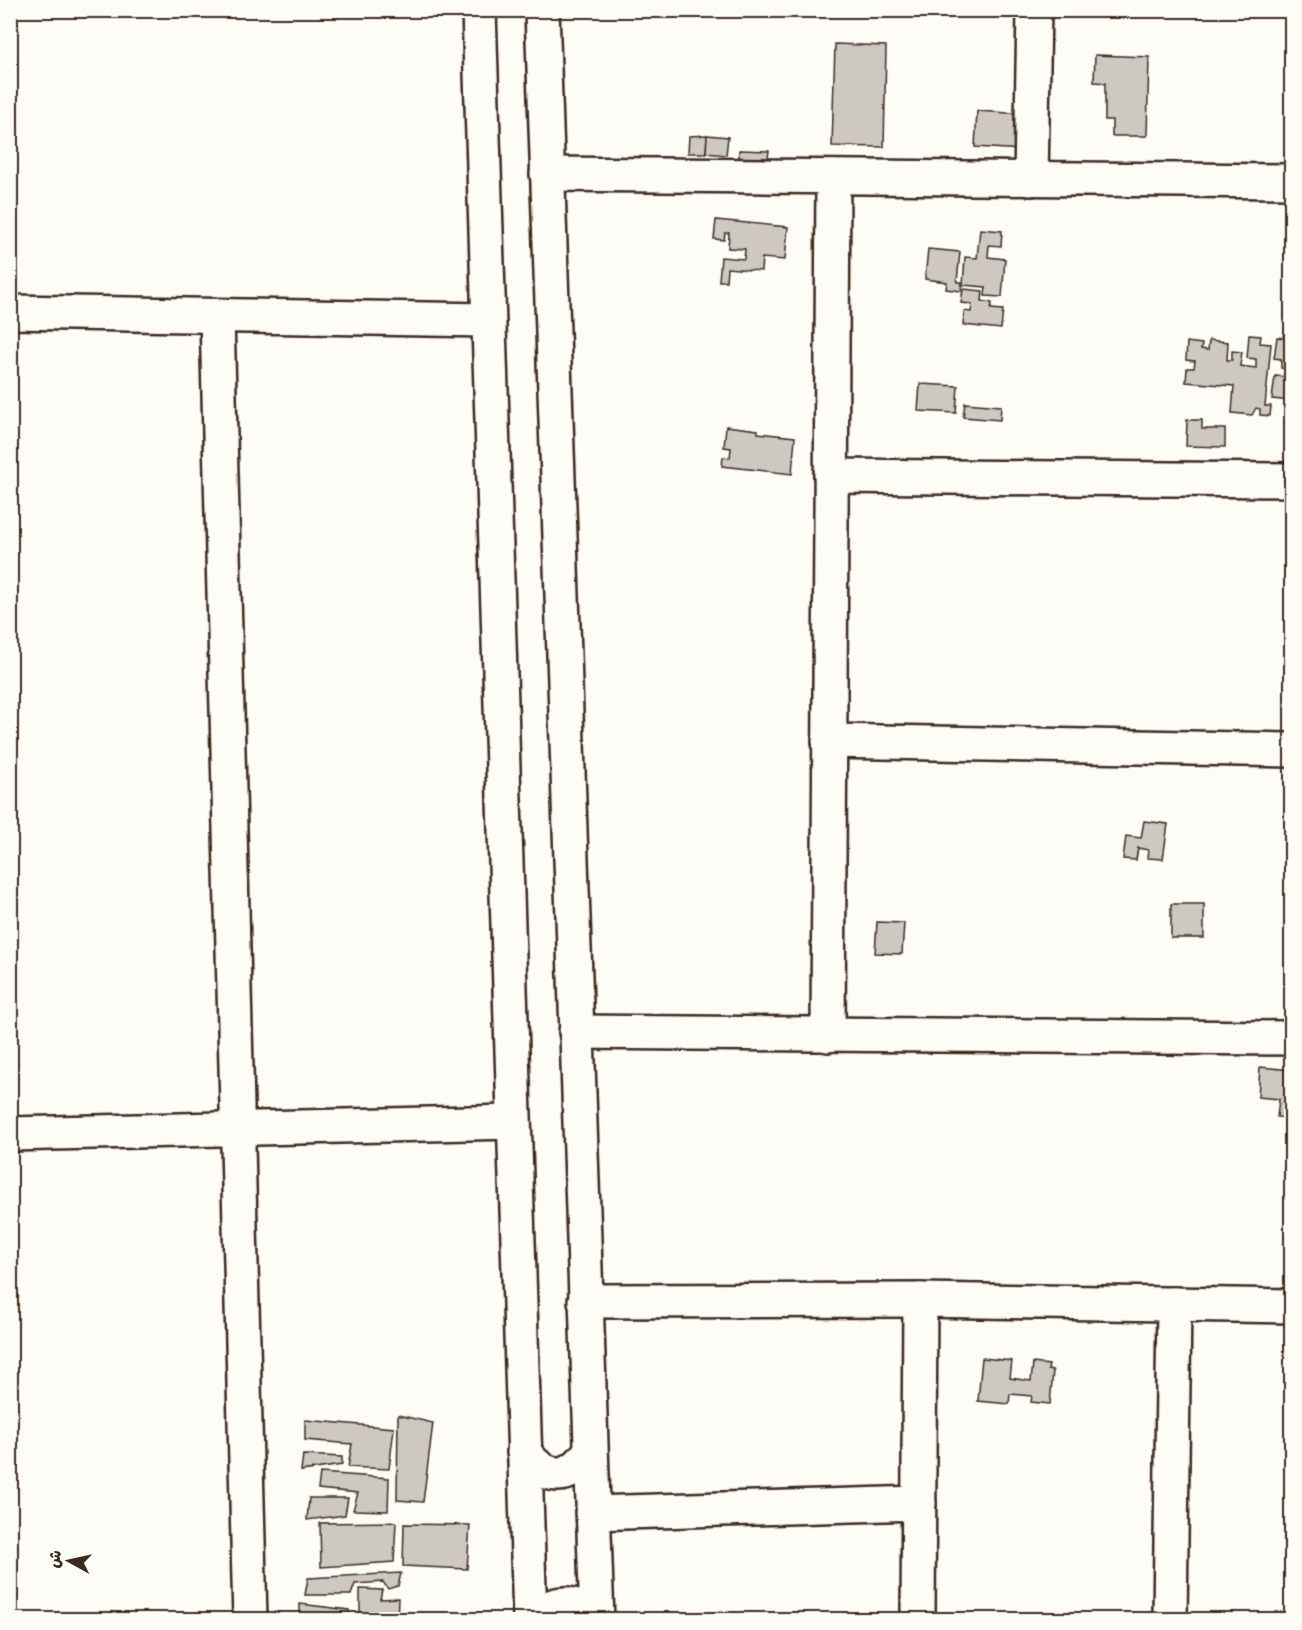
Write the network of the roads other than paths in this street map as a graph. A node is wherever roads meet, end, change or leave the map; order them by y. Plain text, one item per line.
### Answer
1 (479, 10) edge
2 (542, 10) edge
3 (1034, 10) edge
4 (547, 174) junction
5 (833, 177) junction
6 (1031, 179) junction
7 (1292, 181) edge
8 (10, 312) edge
9 (217, 316) junction
10 (488, 320) junction
11 (831, 476) junction
12 (1292, 480) edge
13 (829, 741) junction
14 (1292, 750) edge
15 (576, 1032) junction
16 (828, 1035) junction
17 (1292, 1038) edge
18 (513, 1122) junction
19 (238, 1129) junction
20 (10, 1134) edge
21 (920, 1300) junction
22 (585, 1301) junction
23 (1174, 1304) junction
24 (1292, 1306) edge
25 (590, 1451) junction
26 (524, 1452) junction
27 (919, 1503) junction
28 (592, 1513) junction
29 (250, 1620) edge
30 (530, 1620) edge
31 (535, 1620) edge
32 (595, 1620) edge
33 (918, 1620) edge
34 (1170, 1620) edge

1 - 10 street
2 - 4 street
3 - 6 street
4 - 5 street
4 - 15 street
5 - 6 street
5 - 11 street
6 - 7 street
8 - 9 street
9 - 10 street
9 - 19 street
10 - 18 street
11 - 12 street
11 - 13 street
13 - 14 street
13 - 16 street
15 - 16 street
15 - 22 street
16 - 17 street
18 - 19 street
18 - 26 street
19 - 20 street
19 - 29 street
21 - 22 street
21 - 23 street
21 - 27 street
22 - 25 street
23 - 24 street
23 - 34 street
25 - 26 street
25 - 28 street
26 - 30 street
27 - 28 street
27 - 33 street
28 - 32 street
31 - 32 street

